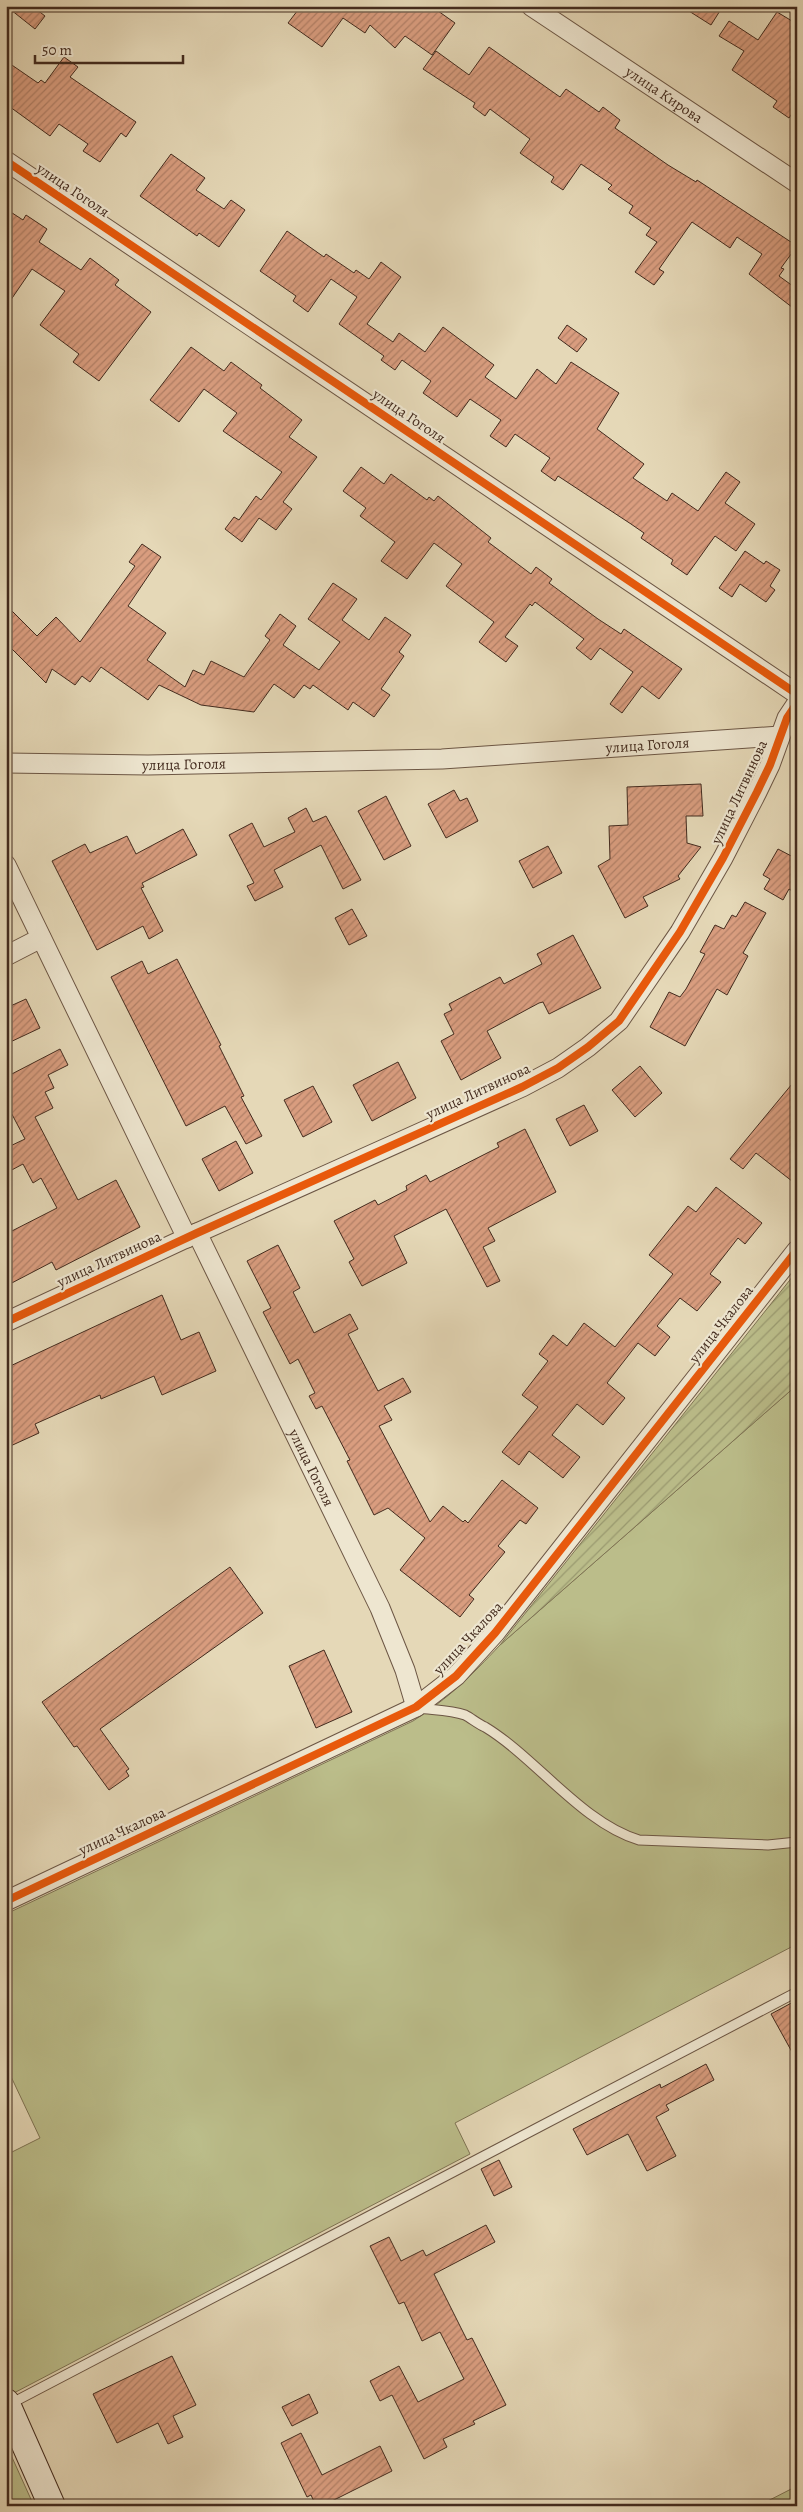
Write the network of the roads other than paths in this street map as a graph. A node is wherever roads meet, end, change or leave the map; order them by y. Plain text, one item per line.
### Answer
1 (531, 6) edge
2 (6, 161) edge
3 (797, 183) edge
4 (797, 694) edge
5 (797, 703) edge
6 (780, 736) junction
7 (6, 763) edge
8 (6, 865) edge
9 (41, 938) junction
10 (6, 956) edge
11 (192, 1235) junction
12 (797, 1250) edge
13 (6, 1322) edge
14 (416, 1707) junction
15 (797, 1842) edge
16 (6, 1900) edge
17 (797, 1992) edge
18 (7, 2404) edge
19 (52, 2506) edge

1 - 3 street, улица Кирова
2 - 4 street, улица Гоголя
5 - 6 street, улица Литвинова
6 - 7 street, улица Гоголя
6 - 11 street, улица Литвинова
8 - 9 street, улица Гоголя
9 - 10 street
9 - 11 street, улица Гоголя
11 - 13 street, улица Литвинова
11 - 14 street, улица Гоголя
12 - 14 street, улица Чкалова
14 - 15 lane
14 - 16 street, улица Чкалова
17 - 18 lane
18 - 19 main road

